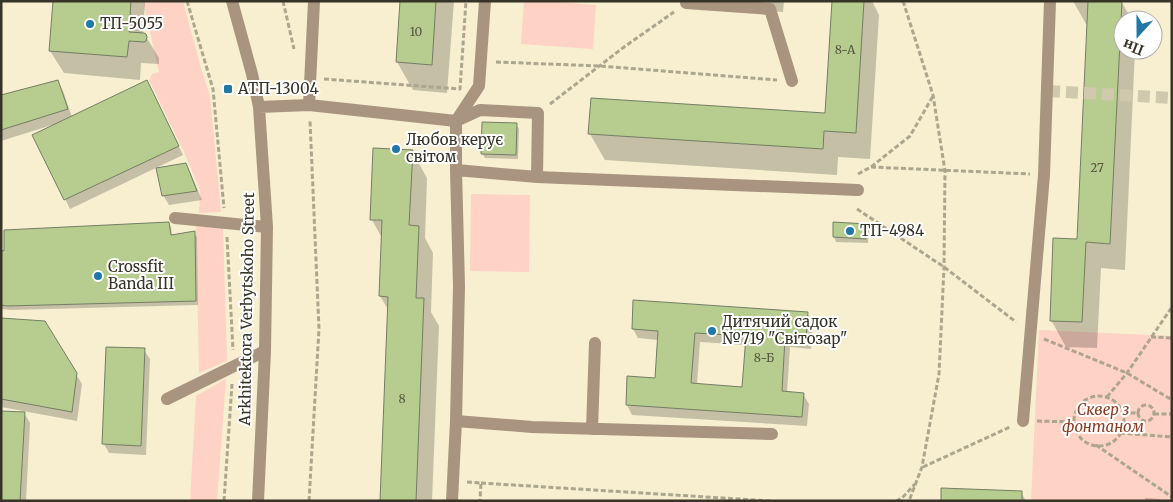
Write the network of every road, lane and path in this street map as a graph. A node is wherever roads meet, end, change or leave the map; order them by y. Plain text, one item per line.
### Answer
1 (187, 1) edge
2 (232, 1) edge
3 (314, 1) edge
4 (466, 1) edge
5 (485, 1) edge
6 (903, 1) edge
7 (1050, 1) edge
8 (686, 2) edge
9 (481, 61) junction
10 (600, 66) junction
11 (311, 78) junction
12 (792, 81) joint
13 (933, 95) junction
14 (309, 105) junction
15 (258, 107) junction
16 (538, 113) junction
17 (456, 121) junction
18 (871, 167) junction
19 (456, 170) junction
20 (945, 171) junction
21 (1044, 175) junction
22 (854, 176) dead end
23 (537, 177) junction
24 (858, 190) dead end
25 (857, 209) dead end
26 (176, 218) dead end
27 (226, 222) junction
28 (267, 226) junction
29 (944, 267) junction
30 (1172, 307) edge
31 (1030, 333) junction
32 (1151, 337) junction
33 (1172, 338) edge
34 (595, 343) dead end
35 (265, 351) junction
36 (233, 366) junction
37 (1127, 373) junction
38 (1106, 397) junction
39 (167, 399) dead end
40 (1172, 400) edge
41 (1123, 413) junction
42 (1138, 413) junction
43 (1154, 414) junction
44 (1172, 414) edge
45 (456, 421) junction
46 (1023, 421) junction
47 (1074, 422) junction
48 (592, 429) junction
49 (1120, 433) junction
50 (772, 434) dead end
51 (1172, 436) edge
52 (1096, 445) junction
53 (922, 467) junction
54 (453, 480) junction
55 (917, 481) junction
56 (481, 483) junction
57 (1172, 497) edge
58 (224, 501) edge
59 (258, 501) edge
60 (309, 501) edge
61 (452, 501) edge
62 (480, 501) edge
63 (771, 501) edge
64 (896, 501) edge
65 (909, 501) edge

1 - 27 path
2 - 15 street, Arkhitektora Verbytskoho Street
3 - 11 street
4 - 11 path
5 - 9 street
6 - 13 path
7 - 21 street
8 - 10 path
8 - 12 street
9 - 10 path
9 - 17 street
10 - 12 path
10 - 16 path
11 - 14 street
13 - 18 path
13 - 20 path
14 - 15 street
14 - 17 street
14 - 60 path
15 - 28 street, Arkhitektora Verbytskoho Street
16 - 17 street
16 - 23 street
17 - 19 street
18 - 20 path
18 - 22 path
19 - 23 street
19 - 45 street
20 - 21 path
20 - 29 path
21 - 31 street
23 - 24 street
25 - 29 path
26 - 27 street
27 - 28 street
27 - 36 path
28 - 35 street, Arkhitektora Verbytskoho Street
29 - 31 path
29 - 53 path
30 - 32 path
31 - 37 path
31 - 46 street
32 - 33 path
32 - 37 path
34 - 48 street
35 - 36 street
35 - 59 street, Arkhitektora Verbytskoho Street
36 - 39 street
36 - 58 path
37 - 38 path
37 - 40 path
38 - 41 path
38 - 47 path
41 - 42 path
41 - 49 path
42 - 43 path
42 - 43 path
43 - 44 path
45 - 48 street
45 - 54 street
46 - 47 path
46 - 53 path
47 - 52 path
48 - 50 street
49 - 51 path
49 - 52 path
52 - 57 path
53 - 55 path
54 - 56 path
54 - 61 street
55 - 64 path
55 - 65 path
56 - 62 path
56 - 63 path

